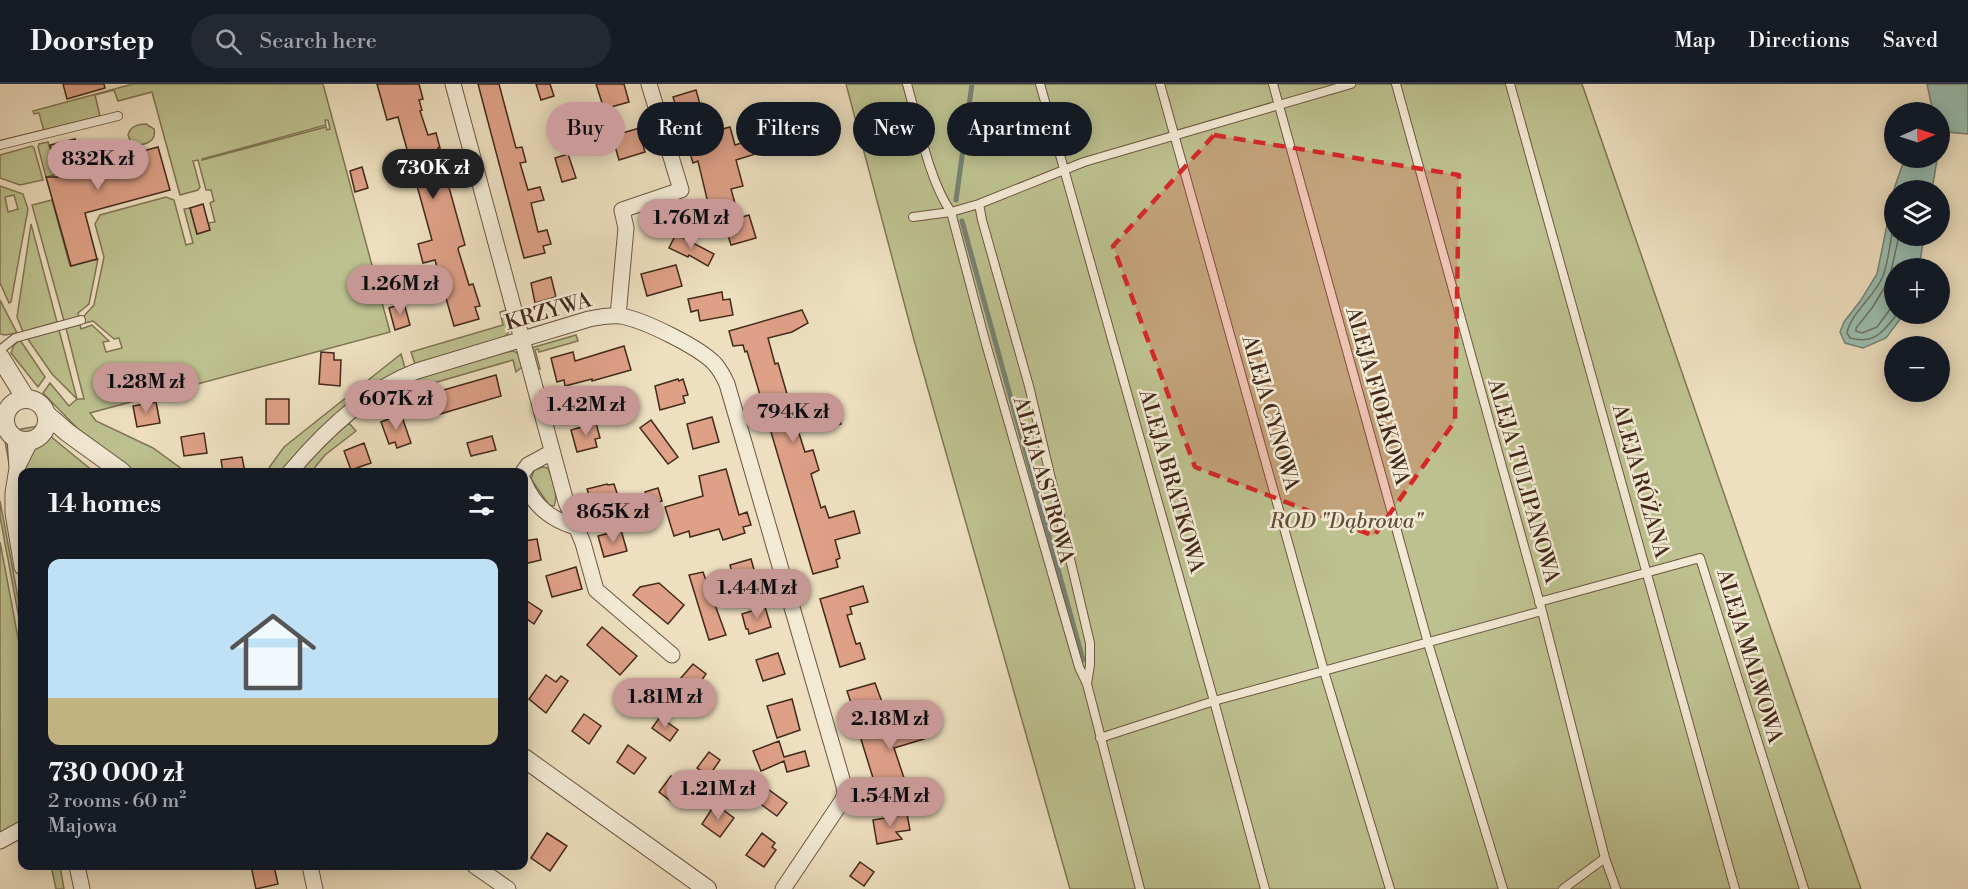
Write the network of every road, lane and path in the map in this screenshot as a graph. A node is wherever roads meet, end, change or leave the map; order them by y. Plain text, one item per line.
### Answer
1 (453, 84) edge
2 (649, 84) edge
3 (907, 84) edge
4 (1040, 84) edge
5 (1160, 84) edge
6 (1273, 84) edge
7 (1351, 84) edge
8 (1395, 84) edge
9 (1510, 84) edge
10 (1279, 105) junction
11 (118, 116) dead end
12 (1175, 136) junction
13 (0, 145) edge
14 (1065, 168) junction
15 (979, 204) junction
16 (951, 212) junction
17 (914, 217) dead end
18 (618, 316) junction
19 (81, 320) dead end
20 (522, 340) junction
21 (0, 350) edge
22 (4, 364) edge
23 (19, 402) junction
24 (46, 414) junction
25 (68, 433) junction
26 (29, 436) junction
27 (552, 452) junction
28 (116, 468) edge
29 (294, 468) edge
30 (526, 468) edge
31 (528, 491) edge
32 (576, 527) junction
33 (18, 543) edge
34 (1648, 573) junction
35 (1539, 602) junction
36 (1542, 611) junction
37 (1428, 643) junction
38 (672, 655) dead end
39 (1324, 671) junction
40 (1087, 684) junction
41 (1214, 701) junction
42 (1100, 738) junction
43 (528, 761) edge
44 (18, 831) edge
45 (0, 841) edge
46 (1605, 858) junction
47 (78, 870) edge
48 (311, 870) edge
49 (481, 870) edge
50 (82, 889) edge
51 (315, 889) edge
52 (508, 889) edge
53 (707, 889) edge
54 (783, 889) edge
55 (1140, 889) edge
56 (1265, 889) edge
57 (1390, 889) edge
58 (1503, 889) edge
59 (1563, 889) edge
60 (1616, 889) edge
61 (1735, 889) edge
62 (1804, 889) edge

1 - 20 street
2 - 18 street
3 - 16 lane, ALEJA ASTROWA
4 - 14 lane, ALEJA BRATKOWA
5 - 12 lane, ALEJA CYNOWA
6 - 10 lane, ALEJA FIOŁKOWA
7 - 10 lane
8 - 35 lane, ALEJA TULIPANOWA
9 - 34 lane, ALEJA RÓŻANA
10 - 12 lane
10 - 37 lane, ALEJA FIOŁKOWA
11 - 13 lane
12 - 14 lane
12 - 39 lane, ALEJA CYNOWA
14 - 15 lane
14 - 41 lane, ALEJA BRATKOWA
15 - 16 lane
15 - 40 lane
16 - 17 lane
16 - 40 lane, ALEJA ASTROWA
18 - 20 street, KRZYWA
18 - 54 street, KRZYWA
19 - 21 lane
20 - 27 street
20 - 29 street, KRZYWA
22 - 23 street
23 - 24 street
23 - 26 street
24 - 25 street
24 - 26 street
25 - 26 street
25 - 28 street
26 - 33 street
27 - 30 street
27 - 32 street
31 - 32 street
32 - 38 street
34 - 35 lane, ALEJA MALWOWA
34 - 61 lane, ALEJA RÓŻANA
34 - 62 lane, ALEJA MALWOWA
35 - 36 lane, ALEJA TULIPANOWA
36 - 37 lane
36 - 46 lane, ALEJA TULIPANOWA
37 - 39 lane
37 - 58 lane, ALEJA FIOŁKOWA
39 - 41 lane
39 - 57 lane, ALEJA CYNOWA
40 - 42 lane, ALEJA ASTROWA
41 - 42 lane
41 - 56 lane, ALEJA BRATKOWA
42 - 55 lane, ALEJA ASTROWA
43 - 53 street
44 - 45 street
46 - 59 lane
46 - 60 lane, ALEJA TULIPANOWA
47 - 50 street
48 - 51 street
49 - 52 street

